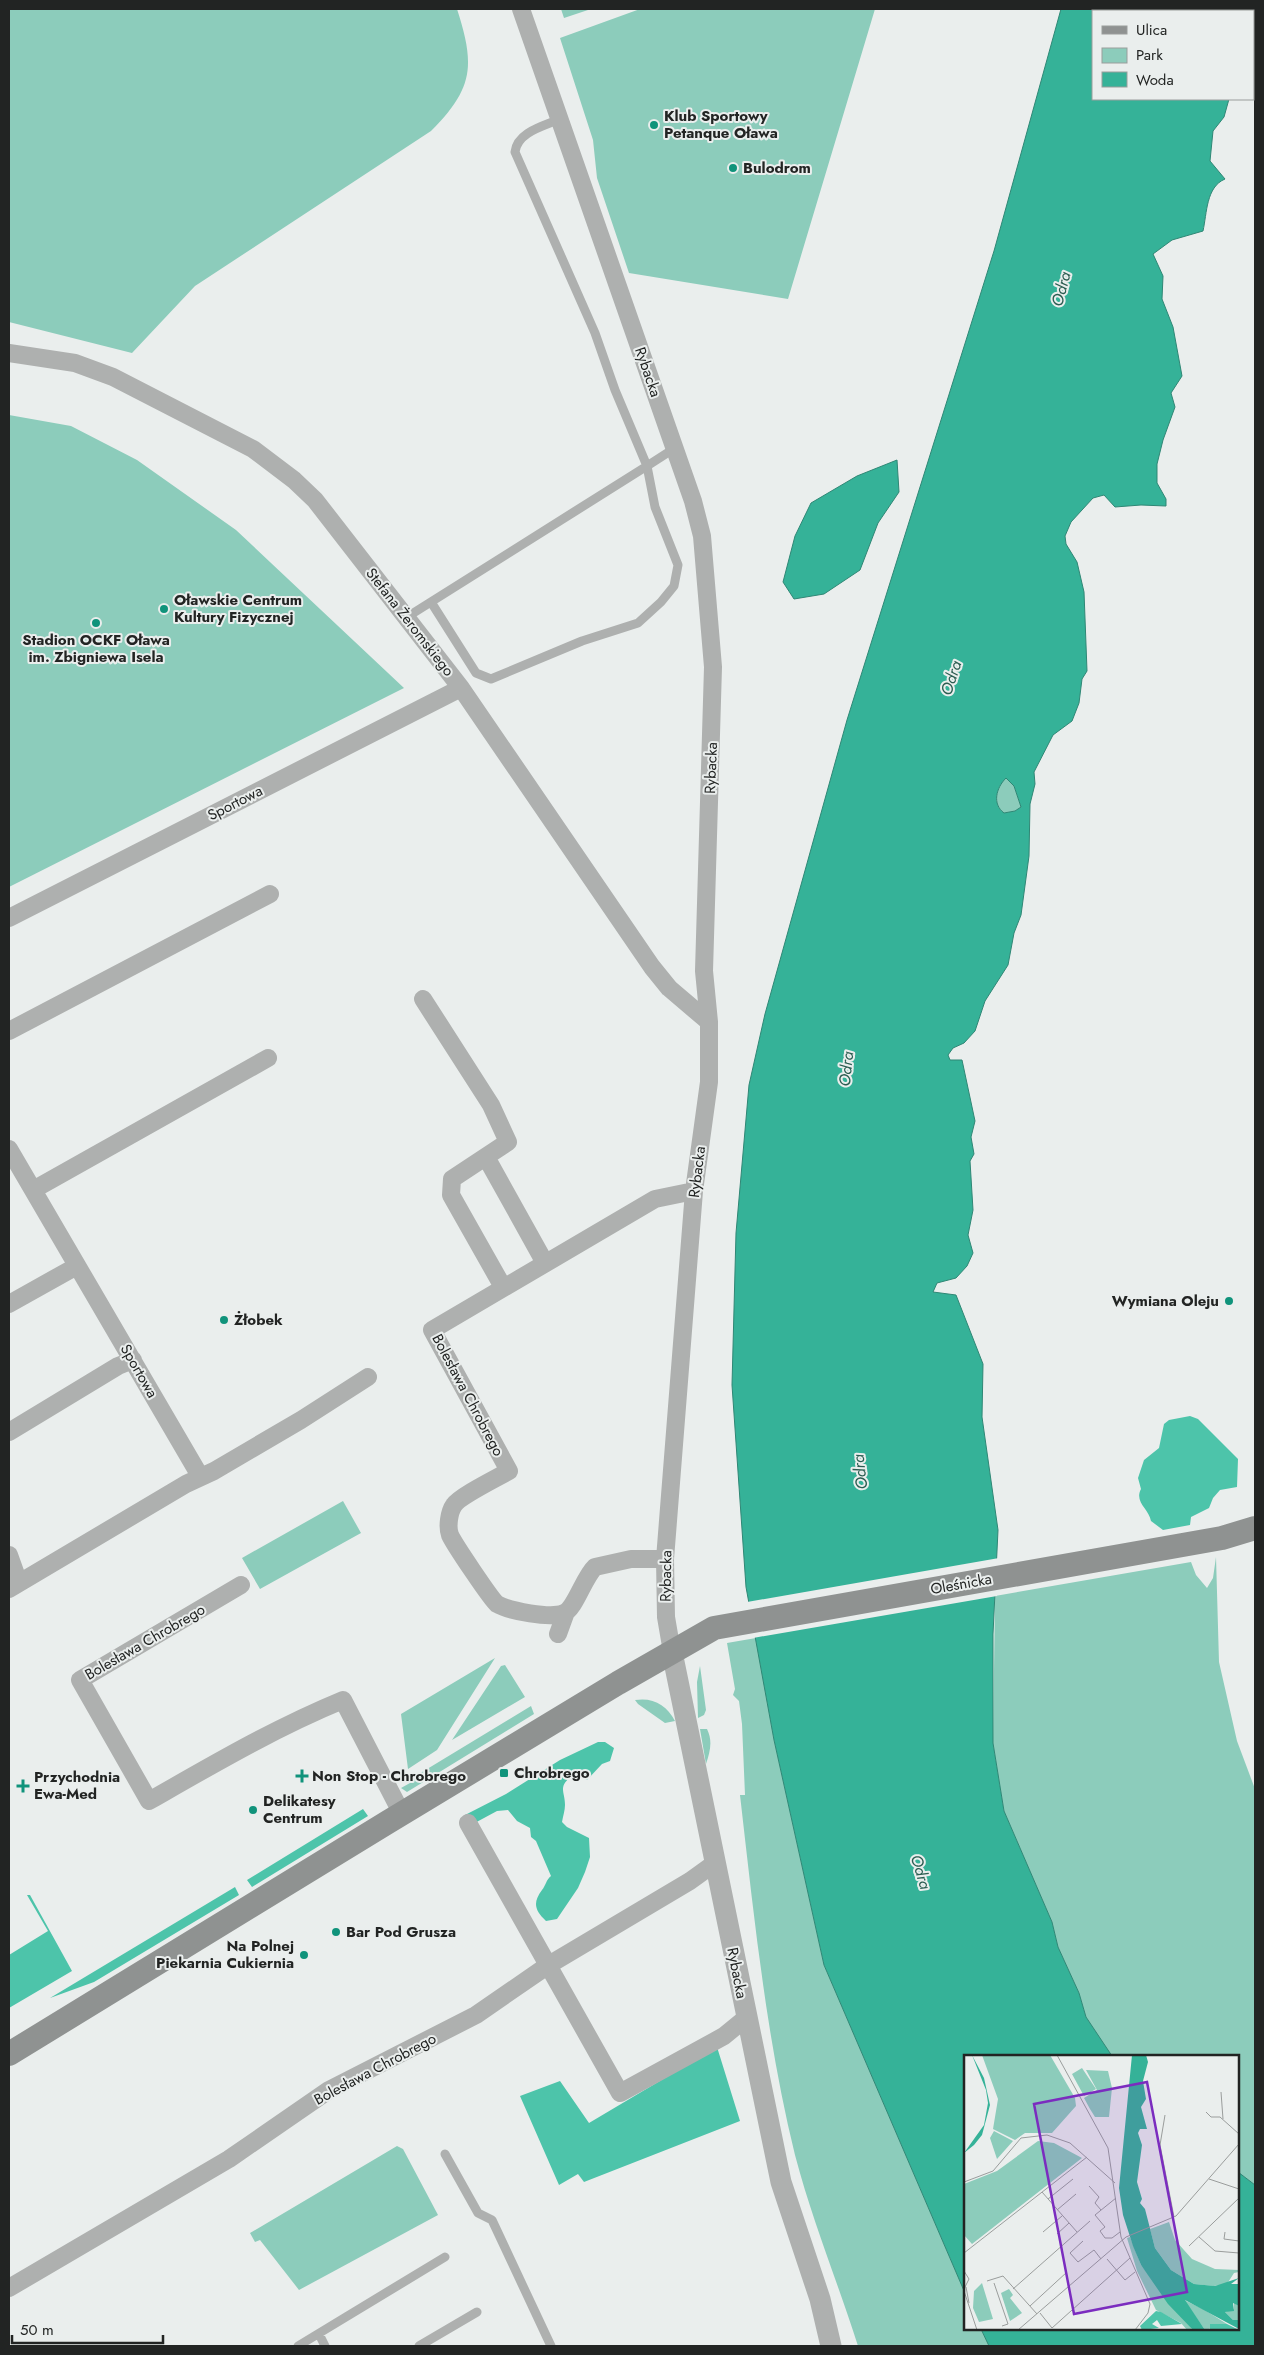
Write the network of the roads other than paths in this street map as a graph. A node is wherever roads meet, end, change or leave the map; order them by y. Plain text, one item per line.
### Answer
1 (521, 9) edge
2 (560, 119) junction
3 (9, 353) edge
4 (675, 448) junction
5 (647, 466) junction
6 (432, 602) junction
7 (407, 616) junction
8 (461, 688) junction
9 (270, 894) dead end
10 (9, 918) edge
11 (423, 1000) dead end
12 (709, 1022) junction
13 (9, 1030) edge
14 (268, 1058) dead end
15 (9, 1149) edge
16 (486, 1156) junction
17 (13, 1168) edge
18 (33, 1190) junction
19 (694, 1191) junction
20 (545, 1263) junction
21 (77, 1266) junction
22 (503, 1287) junction
23 (9, 1304) edge
24 (133, 1360) junction
25 (368, 1377) dead end
26 (9, 1432) edge
27 (200, 1476) junction
28 (1255, 1528) edge
29 (9, 1555) edge
30 (665, 1559) junction
31 (14, 1586) edge
32 (241, 1586) dead end
33 (566, 1612) junction
34 (558, 1634) dead end
35 (672, 1652) junction
36 (402, 1814) junction
37 (468, 1823) dead end
38 (715, 1863) junction
39 (547, 1966) junction
40 (746, 2018) junction
41 (9, 2054) edge
42 (446, 2154) dead end
43 (446, 2257) dead end
44 (9, 2288) edge
45 (477, 2312) dead end
46 (319, 2334) junction
47 (298, 2346) edge
48 (325, 2346) edge
49 (419, 2346) edge
50 (552, 2346) edge
51 (831, 2346) edge

1 - 2 street, Rybacka
2 - 4 street, Rybacka
2 - 5 lane
3 - 7 street, Stefana Żeromskiego
4 - 5 lane
4 - 12 street, Rybacka
5 - 6 lane
5 - 6 lane
6 - 7 lane
7 - 8 street, Stefana Żeromskiego
8 - 10 street, Sportowa
8 - 12 street, Stefana Żeromskiego
9 - 13 street
11 - 16 street
12 - 19 street, Rybacka
14 - 18 street
15 - 17 street, Sportowa
16 - 20 street
16 - 22 street
17 - 18 street, Sportowa
18 - 21 street, Sportowa
19 - 20 street, Bolesława Chrobrego
19 - 30 street, Rybacka
20 - 22 street, Bolesława Chrobrego
21 - 23 street
21 - 24 street, Sportowa
22 - 33 street, Bolesława Chrobrego
24 - 26 street
24 - 27 street, Sportowa
25 - 27 street
27 - 31 street
28 - 35 main road, Oleśnicka
29 - 31 street
30 - 33 street
30 - 35 street, Rybacka
32 - 36 street, Bolesława Chrobrego
33 - 34 street
35 - 36 main road
35 - 38 street, Rybacka
36 - 41 main road
37 - 39 street
38 - 39 street, Bolesława Chrobrego
38 - 40 street, Rybacka
39 - 40 street
39 - 44 street, Bolesława Chrobrego
40 - 51 street, Rybacka
42 - 50 lane
43 - 46 lane
45 - 49 lane
46 - 47 lane
46 - 48 lane

